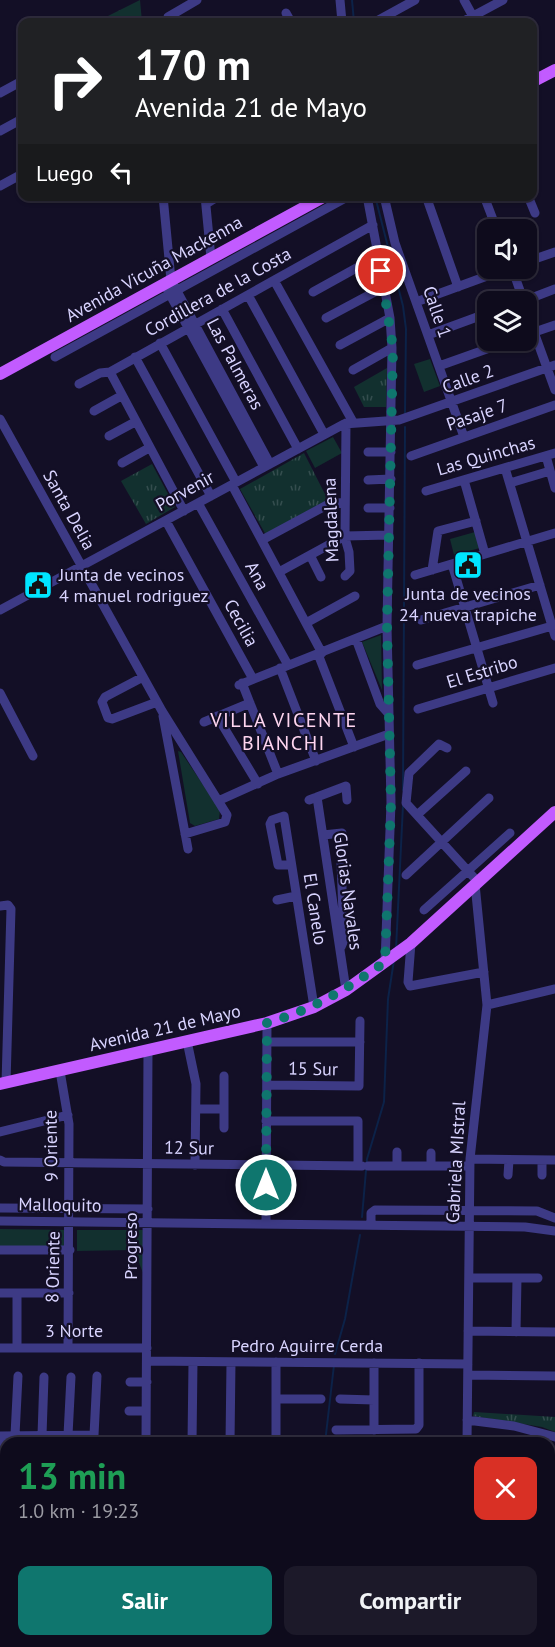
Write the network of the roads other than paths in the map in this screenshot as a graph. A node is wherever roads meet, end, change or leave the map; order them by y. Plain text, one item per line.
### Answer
1 (197, 0) edge
2 (340, 0) edge
3 (416, 0) edge
4 (464, 0) edge
5 (503, 0) edge
6 (403, 3) edge
7 (286, 13) dead end
8 (168, 18) edge
9 (289, 18) edge
10 (342, 18) edge
11 (381, 18) edge
12 (473, 18) edge
13 (477, 18) edge
14 (555, 70) edge
15 (537, 79) edge
16 (18, 83) edge
17 (0, 93) edge
18 (18, 121) edge
19 (0, 131) edge
20 (18, 176) edge
21 (0, 186) edge
22 (163, 201) edge
23 (206, 201) edge
24 (316, 201) edge
25 (339, 201) edge
26 (368, 201) edge
27 (385, 201) edge
28 (428, 201) edge
29 (486, 201) edge
30 (530, 201) edge
31 (535, 213) dead end
32 (493, 219) edge
33 (373, 225) junction
34 (555, 252) edge
35 (378, 256) junction
36 (211, 258) junction
37 (537, 258) edge
38 (480, 279) edge
39 (275, 282) junction
40 (171, 287) junction
41 (384, 287) junction
42 (458, 287) junction
43 (555, 289) edge
44 (313, 292) dead end
45 (248, 295) junction
46 (537, 297) edge
47 (416, 302) junction
48 (222, 309) junction
49 (326, 318) dead end
50 (390, 318) junction
51 (477, 318) edge
52 (555, 325) edge
53 (191, 326) junction
54 (537, 331) edge
55 (428, 335) junction
56 (160, 343) junction
57 (340, 345) dead end
58 (537, 345) edge
59 (393, 348) junction
60 (481, 351) edge
61 (55, 357) dead end
62 (135, 357) junction
63 (439, 366) junction
64 (551, 367) edge
65 (353, 370) dead end
66 (110, 372) junction
67 (0, 374) edge
68 (79, 384) dead end
69 (555, 390) edge
70 (121, 396) junction
71 (452, 402) junction
72 (555, 405) edge
73 (94, 411) dead end
74 (0, 419) edge
75 (392, 421) junction
76 (135, 422) junction
77 (350, 422) junction
78 (324, 434) junction
79 (109, 436) dead end
80 (464, 437) junction
81 (149, 448) junction
82 (298, 448) junction
83 (368, 452) dead end
84 (391, 452) junction
85 (550, 454) edge
86 (411, 456) dead end
87 (122, 463) dead end
88 (267, 465) junction
89 (505, 468) junction
90 (550, 471) junction
91 (369, 480) dead end
92 (391, 480) junction
93 (464, 480) junction
94 (234, 483) junction
95 (510, 483) junction
96 (555, 488) edge
97 (426, 491) dead end
98 (211, 496) junction
99 (345, 502) junction
100 (198, 503) junction
101 (368, 508) dead end
102 (390, 508) junction
103 (184, 511) junction
104 (166, 521) junction
105 (476, 521) junction
106 (555, 533) edge
107 (390, 535) junction
108 (345, 536) junction
109 (262, 540) junction
110 (527, 542) junction
111 (485, 554) junction
112 (310, 555) junction
113 (452, 564) junction
114 (82, 567) junction
115 (432, 570) junction
116 (279, 572) junction
117 (415, 575) dead end
118 (345, 576) dead end
119 (321, 577) dead end
120 (540, 585) junction
121 (355, 596) dead end
122 (465, 607) junction
123 (0, 610) edge
124 (421, 620) dead end
125 (552, 620) edge
126 (306, 623) junction
127 (387, 626) junction
128 (555, 636) edge
129 (356, 639) junction
130 (477, 648) junction
131 (320, 653) junction
132 (417, 665) dead end
133 (284, 667) junction
134 (555, 668) edge
135 (143, 677) junction
136 (253, 679) junction
137 (489, 688) junction
138 (0, 693) edge
139 (250, 703) junction
140 (493, 703) dead end
141 (159, 706) junction
142 (418, 709) dead end
143 (388, 713) junction
144 (217, 716) junction
145 (204, 722) dead end
146 (389, 734) junction
147 (182, 744) junction
148 (354, 747) junction
149 (447, 748) dead end
150 (169, 749) junction
151 (33, 756) dead end
152 (316, 760) junction
153 (466, 771) dead end
154 (278, 774) junction
155 (258, 784) junction
156 (489, 798) dead end
157 (347, 800) dead end
158 (218, 801) junction
159 (555, 812) edge
160 (417, 815) junction
161 (342, 833) dead end
162 (510, 833) dead end
163 (185, 834) junction
164 (323, 836) junction
165 (442, 842) junction
166 (188, 849) dead end
167 (327, 864) junction
168 (291, 865) junction
169 (468, 871) junction
170 (406, 875) dead end
171 (476, 883) junction
172 (296, 896) junction
173 (277, 900) dead end
174 (0, 906) edge
175 (424, 910) dead end
176 (411, 944) junction
177 (340, 949) junction
178 (392, 957) junction
179 (484, 972) junction
180 (555, 989) edge
181 (346, 990) junction
182 (487, 1005) junction
183 (314, 1008) junction
184 (360, 1021) dead end
185 (267, 1023) junction
186 (187, 1041) junction
187 (267, 1042) junction
188 (360, 1042) junction
189 (148, 1050) junction
190 (60, 1071) junction
191 (224, 1076) dead end
192 (3, 1084) edge
193 (267, 1085) junction
194 (195, 1109) junction
195 (224, 1109) junction
196 (68, 1115) junction
197 (266, 1121) junction
198 (224, 1128) dead end
199 (0, 1132) edge
200 (397, 1152) dead end
201 (431, 1153) dead end
202 (0, 1160) edge
203 (509, 1160) junction
204 (542, 1160) junction
205 (555, 1160) edge
206 (68, 1163) junction
207 (470, 1163) junction
208 (148, 1164) junction
209 (195, 1165) junction
210 (266, 1166) junction
211 (362, 1166) junction
212 (397, 1166) junction
213 (431, 1166) junction
214 (508, 1175) dead end
215 (542, 1175) dead end
216 (0, 1208) edge
217 (69, 1209) junction
218 (148, 1209) junction
219 (469, 1209) junction
220 (555, 1218) edge
221 (0, 1221) edge
222 (70, 1222) junction
223 (148, 1223) junction
224 (266, 1224) junction
225 (371, 1225) junction
226 (469, 1227) junction
227 (555, 1231) edge
228 (0, 1250) edge
229 (70, 1250) junction
230 (469, 1278) junction
231 (517, 1278) junction
232 (538, 1278) dead end
233 (0, 1293) edge
234 (17, 1293) junction
235 (69, 1293) junction
236 (468, 1331) junction
237 (516, 1332) junction
238 (555, 1332) edge
239 (0, 1348) edge
240 (17, 1348) junction
241 (68, 1348) junction
242 (147, 1348) junction
243 (147, 1361) junction
244 (193, 1362) junction
245 (231, 1362) junction
246 (276, 1362) junction
247 (374, 1363) junction
248 (419, 1363) junction
249 (468, 1364) junction
250 (468, 1375) junction
251 (18, 1376) dead end
252 (97, 1376) dead end
253 (555, 1376) edge
254 (44, 1377) dead end
255 (71, 1377) dead end
256 (130, 1382) dead end
257 (147, 1382) junction
258 (321, 1398) dead end
259 (276, 1399) junction
260 (340, 1399) dead end
261 (374, 1400) junction
262 (129, 1411) dead end
263 (147, 1412) junction
264 (467, 1420) junction
265 (336, 1430) dead end
266 (374, 1430) junction
267 (15, 1435) junction
268 (42, 1435) junction
269 (68, 1435) junction
270 (0, 1436) edge
271 (21, 1437) edge
272 (34, 1437) edge
273 (146, 1437) edge
274 (192, 1437) edge
275 (230, 1437) edge
276 (276, 1437) edge
277 (466, 1437) edge
278 (555, 1437) edge

1 - 8 street
2 - 10 street
3 - 6 street
4 - 12 street
5 - 13 street
6 - 11 street
7 - 9 street
14 - 15 main road
16 - 17 street
18 - 19 street
20 - 21 street
22 - 40 street
23 - 36 street
24 - 36 main road, Avenida Vicuña Mackenna
25 - 40 street
26 - 33 street
27 - 47 street, Calle 1
28 - 42 street
29 - 32 street
30 - 31 street
33 - 35 street
33 - 39 street, Cordillera de la Costa
34 - 37 street
35 - 41 street
35 - 44 street
36 - 40 main road, Avenida Vicuña Mackenna
38 - 42 street
39 - 45 street, Cordillera de la Costa
39 - 77 street
40 - 53 street, Las Palmeras
40 - 61 street
40 - 67 main road, Avenida Vicuña Mackenna
41 - 49 street
41 - 50 street
42 - 47 street
43 - 46 street
45 - 48 street, Cordillera de la Costa
45 - 78 street
47 - 55 street, Calle 1
48 - 53 street, Cordillera de la Costa
48 - 82 street
50 - 57 street
50 - 59 street
51 - 55 street
52 - 54 street
53 - 56 street, Cordillera de la Costa
53 - 88 street, Las Palmeras
55 - 63 street, Calle 1
56 - 62 street, Cordillera de la Costa
56 - 94 street
58 - 64 street
59 - 65 street
59 - 75 street
60 - 63 street
62 - 66 street, Cordillera de la Costa
62 - 98 street
63 - 71 street, Calle 1
64 - 69 street
64 - 71 street, Calle 2
66 - 68 street, Cordillera de la Costa
66 - 70 street
70 - 73 street
70 - 76 street
71 - 75 street, Calle 2
71 - 80 street, Calle 1
72 - 80 street, Pasaje 7
74 - 114 street, Santa Delia
75 - 77 street, Porvenir
75 - 84 street
76 - 79 street
76 - 81 street
77 - 78 street, Porvenir
77 - 99 street, Magdalena
78 - 82 street, Porvenir
80 - 86 street, Pasaje 7
81 - 87 street
81 - 103 street
82 - 88 street, Porvenir
83 - 84 street
84 - 92 street
85 - 89 street, Las Quinchas
85 - 90 street
88 - 94 street, Porvenir
89 - 93 street, Las Quinchas
89 - 95 street
90 - 95 street, Las Quinchas
90 - 96 street
91 - 92 street
92 - 102 street
93 - 97 street, Las Quinchas
93 - 105 street
94 - 98 street, Porvenir
94 - 109 street
95 - 110 street
98 - 100 street, Porvenir
99 - 108 street, Magdalena
99 - 109 street
100 - 103 street, Porvenir
100 - 133 street, Ana
101 - 102 street
102 - 107 street
103 - 104 street, Porvenir
104 - 114 street, Porvenir
104 - 136 street, Cecilia
105 - 111 street
105 - 115 street
106 - 110 street
107 - 108 street
107 - 127 street
108 - 112 street
108 - 118 street, Magdalena
109 - 116 street
110 - 111 street
110 - 120 street
111 - 113 street
112 - 116 street
112 - 119 street
113 - 115 street
113 - 122 street
114 - 123 street, Porvenir
114 - 135 street, Santa Delia
115 - 117 street
116 - 126 street
120 - 122 street
120 - 125 street
121 - 126 street
122 - 124 street
122 - 130 street
125 - 128 street
125 - 130 street
126 - 131 street
127 - 129 street
127 - 143 street
129 - 131 street
129 - 143 street
130 - 132 street
130 - 137 street
131 - 133 street
131 - 148 street
133 - 136 street
133 - 152 street, Ana
134 - 137 street, El Estribo
135 - 141 street, Santa Delia
135 - 141 street
136 - 139 street
137 - 140 street
137 - 142 street, El Estribo
138 - 151 street
139 - 144 street
139 - 154 street
141 - 147 street, Santa Delia
141 - 150 street
143 - 146 street
144 - 145 street
144 - 155 street
146 - 148 street
146 - 178 street
147 - 150 street
147 - 158 street, Santa Delia
148 - 152 street
149 - 160 street
150 - 163 street
152 - 154 street
153 - 160 street
154 - 155 street
155 - 158 street
156 - 165 street
157 - 164 street, Glorias Navales
158 - 163 street
159 - 171 main road, Avenida 21 de Mayo
160 - 165 street
161 - 164 street
162 - 169 street
163 - 166 street
164 - 167 street, Glorias Navales
165 - 169 street
165 - 170 street
167 - 177 street, Glorias Navales
167 - 177 street
168 - 168 street, El Canelo
168 - 172 street, El Canelo
169 - 171 street
169 - 175 street
171 - 176 main road, Avenida 21 de Mayo
171 - 179 street, Gabriela MIstral
172 - 173 street
172 - 183 street, El Canelo
174 - 192 street
176 - 178 main road, Avenida 21 de Mayo
176 - 179 street
177 - 181 street, Glorias Navales
178 - 181 main road, Avenida 21 de Mayo
179 - 182 street, Gabriela MIstral
180 - 182 street
181 - 183 main road, Avenida 21 de Mayo
182 - 207 street, Gabriela MIstral
183 - 185 main road, Avenida 21 de Mayo
184 - 188 street
185 - 186 main road, Avenida 21 de Mayo
185 - 187 street
186 - 189 main road, Avenida 21 de Mayo
186 - 194 street
187 - 188 street
187 - 193 street
188 - 193 street, 15 Sur
189 - 190 main road, Avenida 21 de Mayo
189 - 208 street, Progreso
190 - 192 main road, Avenida 21 de Mayo
190 - 196 street, 9 Oriente
191 - 195 street
193 - 197 street
194 - 195 street
194 - 209 street
195 - 198 street
196 - 199 street
196 - 206 street, 9 Oriente
197 - 210 street
197 - 211 street
200 - 212 street
201 - 213 street
202 - 206 street, 12 Sur
203 - 204 street, 12 Sur
203 - 207 street, 12 Sur
203 - 214 street
204 - 205 street, 12 Sur
204 - 215 street
206 - 208 street, 12 Sur
206 - 217 street, 9 Oriente
207 - 213 street, 12 Sur
207 - 219 street, Gabriela MIstral
208 - 209 street, 12 Sur
208 - 218 street, Progreso
209 - 210 street, 12 Sur
210 - 211 street, 12 Sur
210 - 224 street
211 - 212 street, 12 Sur
212 - 213 street, 12 Sur
216 - 217 street
217 - 218 street
217 - 222 street, 9 Oriente
218 - 223 street, Progreso
219 - 220 street
219 - 225 street
219 - 226 street, Gabriela MIstral
221 - 222 street, Malloquito
222 - 223 street, Malloquito
222 - 229 street, 8 Oriente
223 - 224 street, Malloquito
223 - 242 street, Progreso
224 - 225 street, Malloquito
225 - 226 street, Malloquito
226 - 227 street, Malloquito
226 - 230 street, Gabriela MIstral
228 - 229 street
229 - 235 street, 8 Oriente
230 - 231 street
230 - 236 street, Gabriela MIstral
231 - 232 street
231 - 237 street
233 - 234 street
234 - 235 street
234 - 240 street
235 - 241 street, 8 Oriente
236 - 237 street
236 - 249 street, Gabriela MIstral
237 - 238 street
239 - 240 street, 3 Norte
240 - 241 street, 3 Norte
241 - 242 street, 3 Norte
242 - 243 street, Progreso
243 - 244 street, Pedro Aguirre Cerda
243 - 257 street, Progreso
244 - 245 street, Pedro Aguirre Cerda
244 - 274 street
245 - 246 street, Pedro Aguirre Cerda
245 - 275 street
246 - 247 street, Pedro Aguirre Cerda
246 - 259 street
247 - 248 street, Pedro Aguirre Cerda
247 - 261 street
248 - 249 street, Pedro Aguirre Cerda
248 - 266 street
249 - 250 street, Gabriela MIstral
250 - 253 street
250 - 264 street, Gabriela MIstral
251 - 267 street
252 - 269 street
254 - 268 street
255 - 269 street
256 - 257 street
257 - 263 street, Progreso
258 - 259 street
259 - 276 street
260 - 261 street
261 - 266 street
262 - 263 street
263 - 273 street, Progreso
264 - 277 street, Gabriela MIstral
264 - 278 street
265 - 266 street
267 - 270 street
267 - 271 street
268 - 269 street
268 - 272 street

